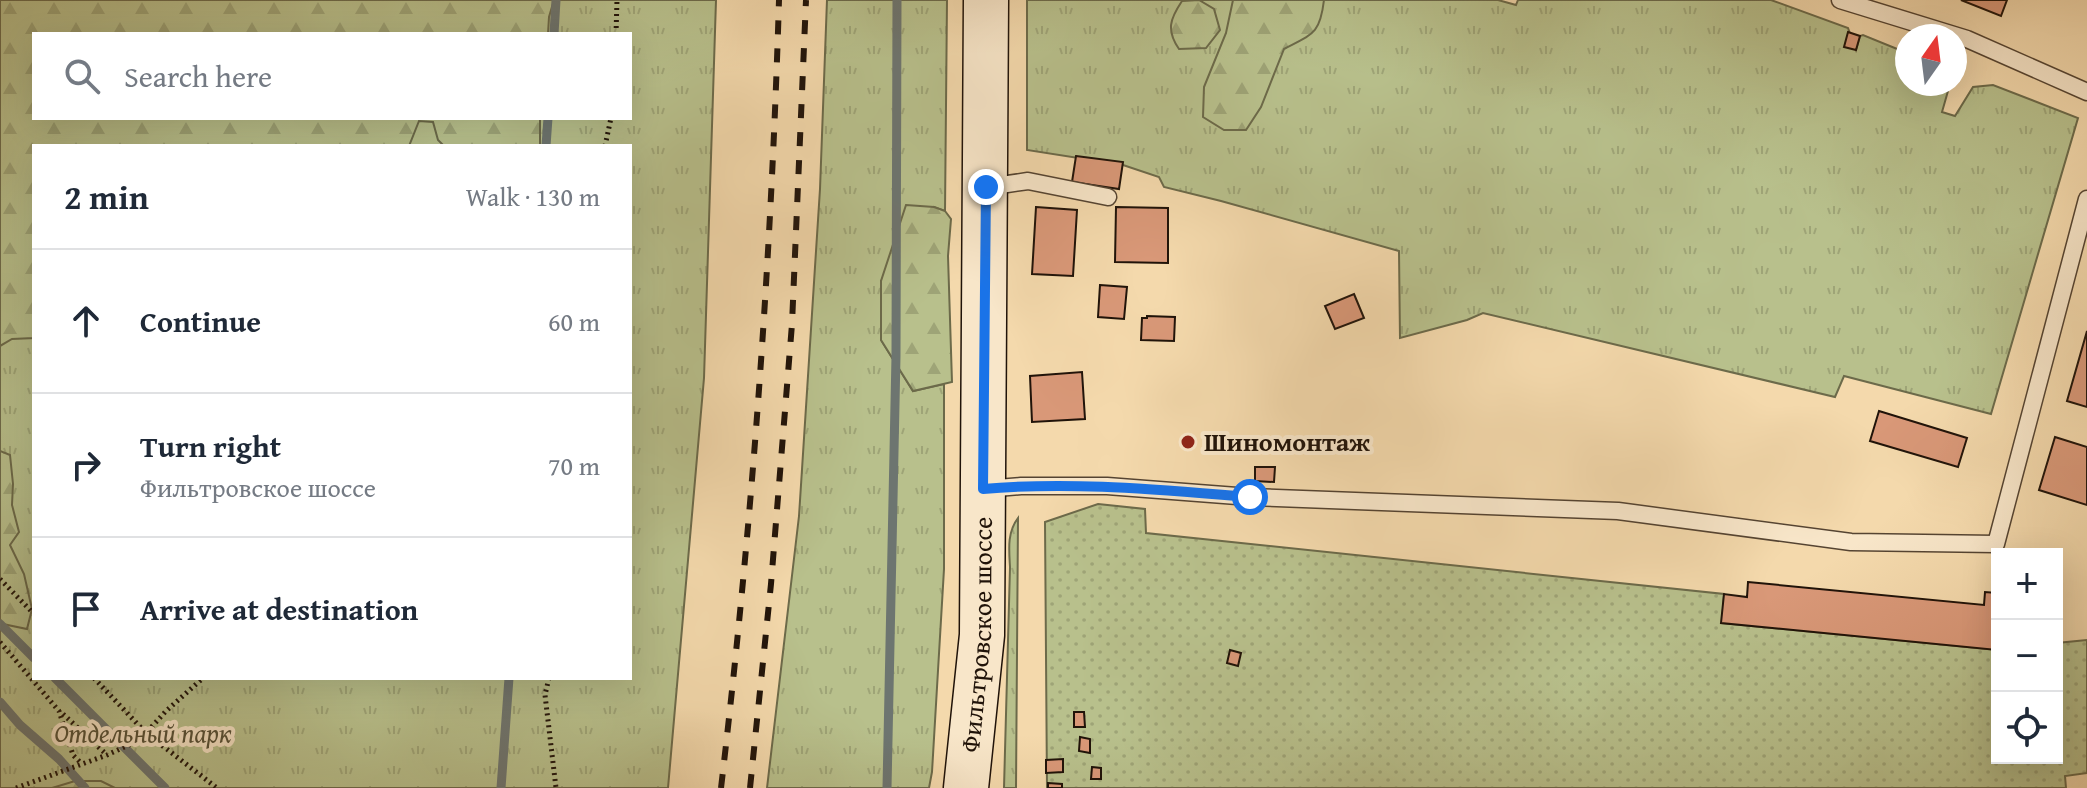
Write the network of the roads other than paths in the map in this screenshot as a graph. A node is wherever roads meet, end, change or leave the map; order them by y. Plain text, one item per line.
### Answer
1 (986, 0) edge
2 (1840, 0) edge
3 (2087, 92) edge
4 (986, 187) junction
5 (1108, 197) dead end
6 (2087, 199) edge
7 (983, 489) junction
8 (966, 788) edge

1 - 4 main road, Фильтровское шоссе
2 - 3 lane
4 - 5 lane
4 - 7 main road, Фильтровское шоссе
6 - 7 lane
7 - 8 main road, Фильтровское шоссе

